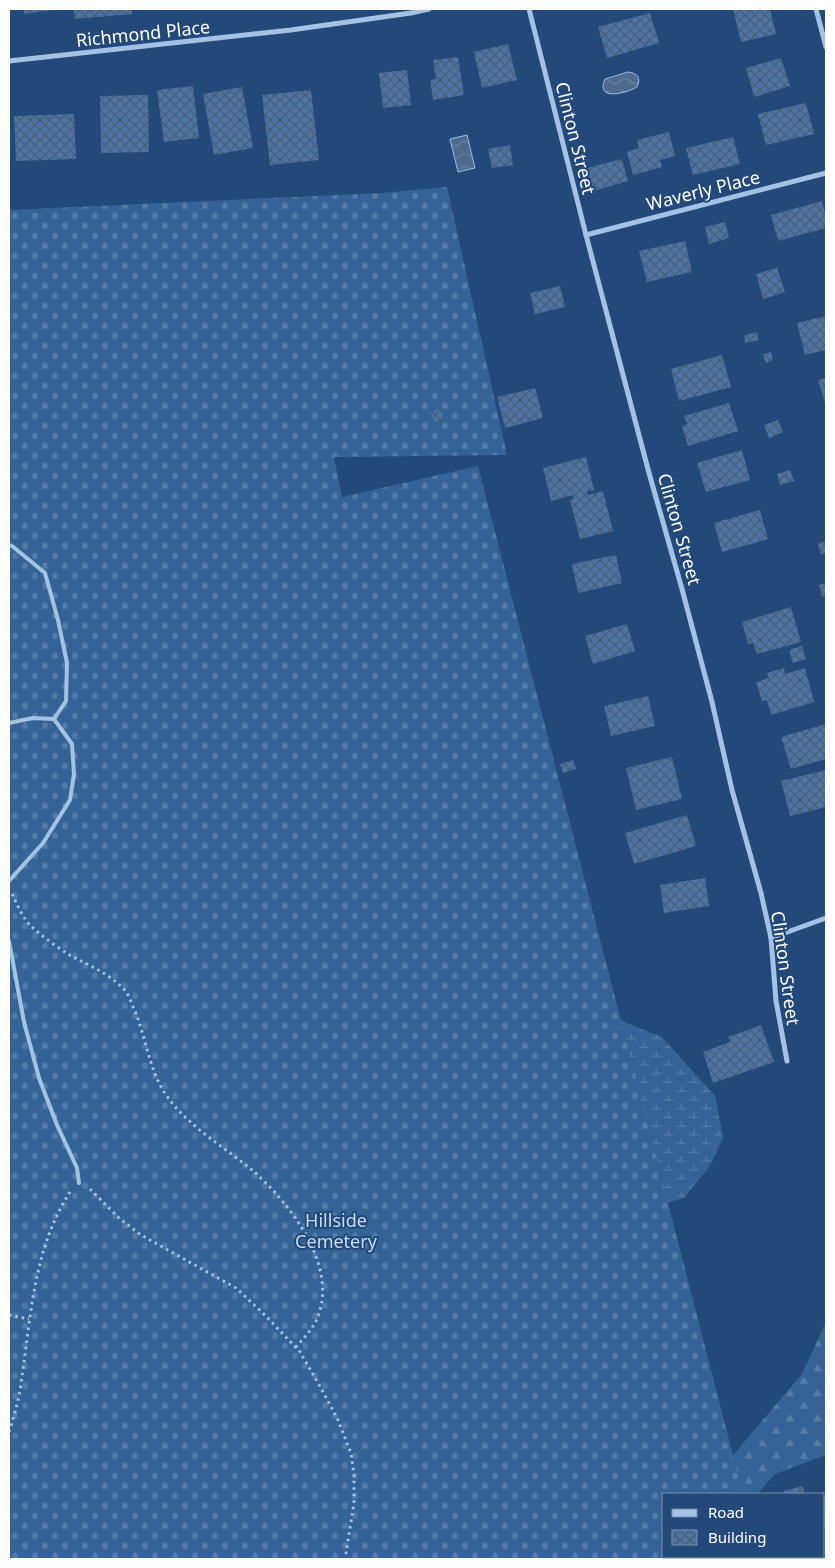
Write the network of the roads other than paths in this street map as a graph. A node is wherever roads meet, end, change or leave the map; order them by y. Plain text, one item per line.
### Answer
1 (429, 9) edge
2 (529, 9) edge
3 (816, 9) edge
4 (826, 47) edge
5 (9, 61) edge
6 (826, 173) edge
7 (586, 235) junction
8 (9, 545) edge
9 (54, 720) junction
10 (9, 723) edge
11 (9, 881) edge
12 (826, 918) edge
13 (772, 938) junction
14 (9, 941) edge
15 (787, 1061) dead end
16 (79, 1183) road end

1 - 5 street, Richmond Place
2 - 7 street, Clinton Street
3 - 4 street
6 - 7 street, Waverly Place
7 - 13 street, Clinton Street
8 - 9 lane
9 - 10 lane
9 - 11 lane
12 - 13 street
13 - 15 street, Clinton Street
14 - 16 lane

